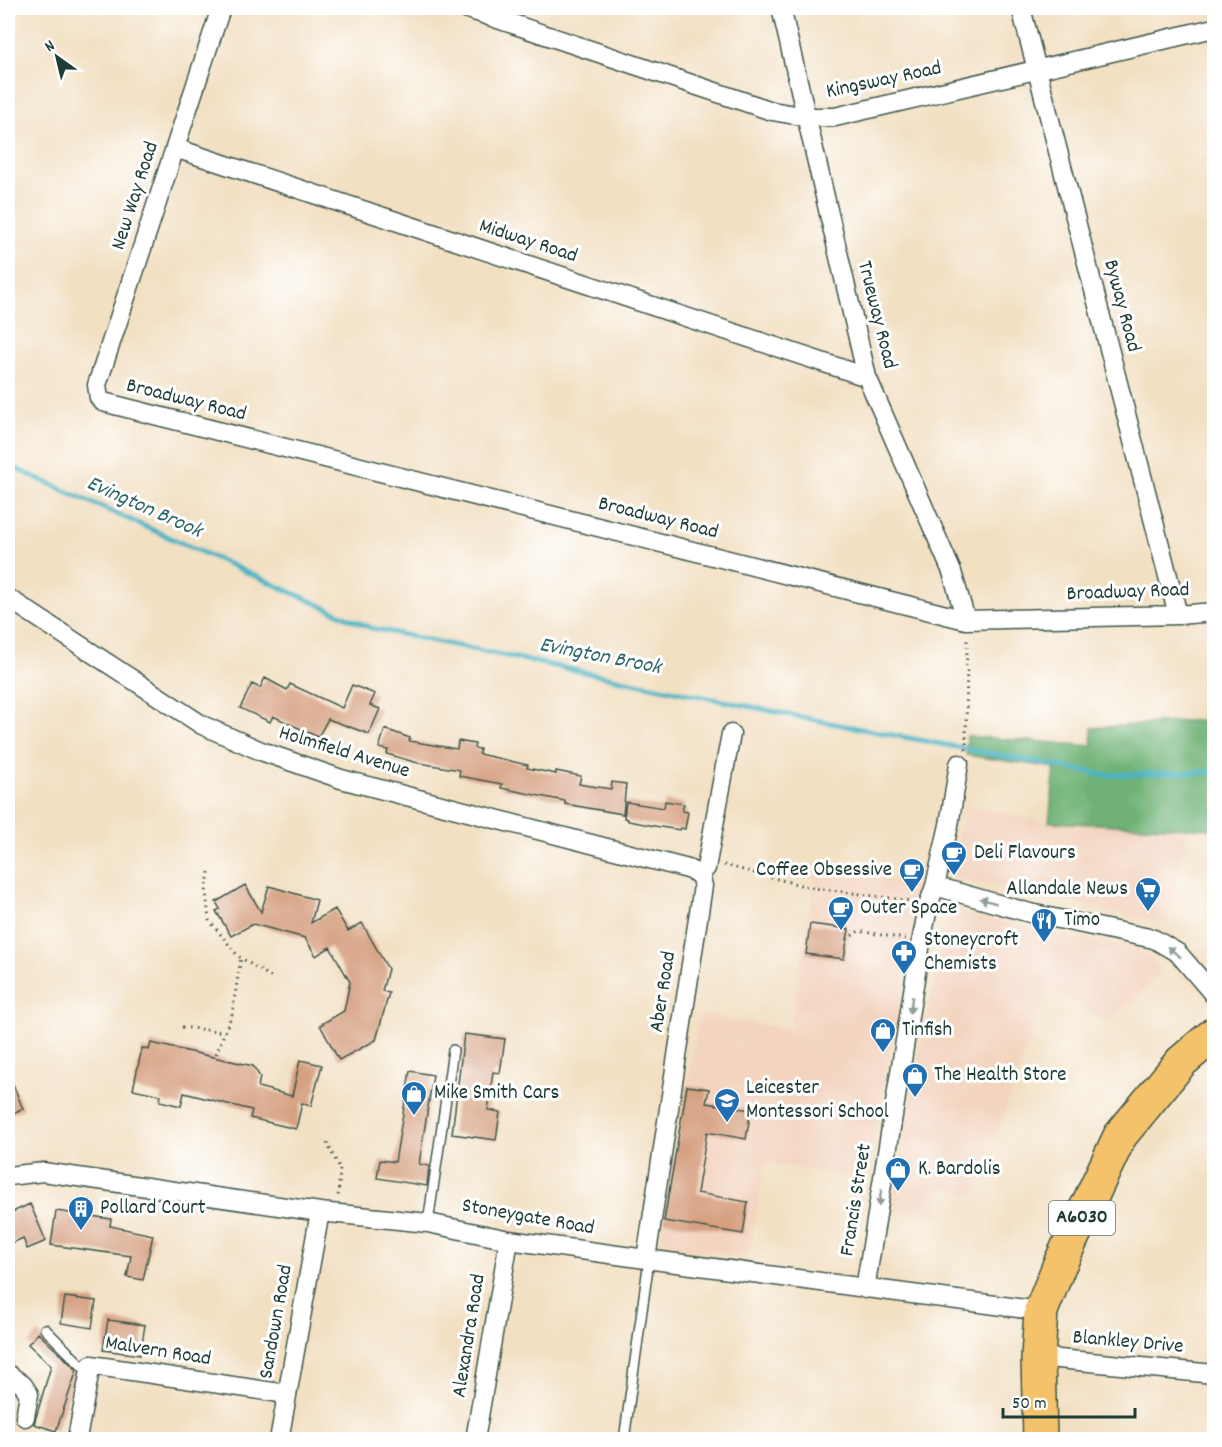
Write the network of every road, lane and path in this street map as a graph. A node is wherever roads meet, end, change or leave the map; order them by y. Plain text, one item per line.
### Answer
1 (221, 8) edge
2 (465, 8) edge
3 (781, 8) edge
4 (1021, 8) edge
5 (1215, 28) edge
6 (1036, 70) junction
7 (807, 117) junction
8 (175, 148) junction
9 (867, 377) junction
10 (99, 398) joint
11 (8, 598) edge
12 (1215, 612) edge
13 (1178, 615) junction
14 (966, 620) junction
15 (731, 734) dead end
16 (967, 734) dead end
17 (959, 764) dead end
18 (704, 868) junction
19 (209, 872) dead end
20 (932, 895) junction
21 (847, 939) dead end
22 (921, 942) junction
23 (241, 957) junction
24 (271, 976) dead end
25 (1215, 994) edge
26 (182, 1027) dead end
27 (225, 1032) junction
28 (1215, 1034) edge
29 (453, 1050) dead end
30 (216, 1054) dead end
31 (327, 1143) dead end
32 (8, 1176) edge
33 (329, 1213) junction
34 (428, 1223) junction
35 (508, 1240) junction
36 (648, 1260) junction
37 (865, 1289) junction
38 (1041, 1311) junction
39 (45, 1329) dead end
40 (1038, 1357) junction
41 (90, 1369) junction
42 (8, 1374) edge
43 (1215, 1374) edge
44 (287, 1394) junction
45 (26, 1417) dead end
46 (77, 1436) edge
47 (279, 1440) edge
48 (476, 1440) edge
49 (624, 1440) edge
50 (1040, 1440) edge

1 - 8 street, New Way Road
2 - 7 street, Kingsway Road
3 - 7 street, Trueway Road
4 - 6 street, Byway Road
5 - 6 street, Kingsway Road
6 - 7 street, Kingsway Road
6 - 13 street, Byway Road
7 - 9 street, Trueway Road
8 - 9 street, Midway Road
8 - 10 street, New Way Road
9 - 14 street, Trueway Road
10 - 14 street, Broadway Road
11 - 18 street, Holmfield Avenue
12 - 13 street, Broadway Road
13 - 14 street, Broadway Road
14 - 16 path
15 - 18 street, Aber Road
17 - 20 street, Francis Street
18 - 20 path
18 - 36 street, Aber Road
19 - 23 path
20 - 22 street, Francis Street
25 -> 20 street
21 - 22 path
22 -> 37 street, Francis Street
23 - 24 path
23 - 27 path
26 - 27 path
27 - 30 path
28 - 38 highway, A6030
29 - 34 lane
31 - 33 path
32 - 33 street, Stoneygate Road
33 - 34 street, Stoneygate Road
33 - 44 street, Sandown Road
34 - 35 street, Stoneygate Road
35 - 36 street, Stoneygate Road
35 - 48 street, Alexandra Road
36 - 37 street, Stoneygate Road
36 - 49 lane
37 - 38 street, Stoneygate Road
38 - 40 highway, A6030
39 - 41 lane
40 - 43 street, Blankley Drive
40 - 50 highway, A6030
41 - 44 street, Malvern Road
41 - 46 street, Malvern Road
42 - 45 street
44 - 47 street, Sandown Road

